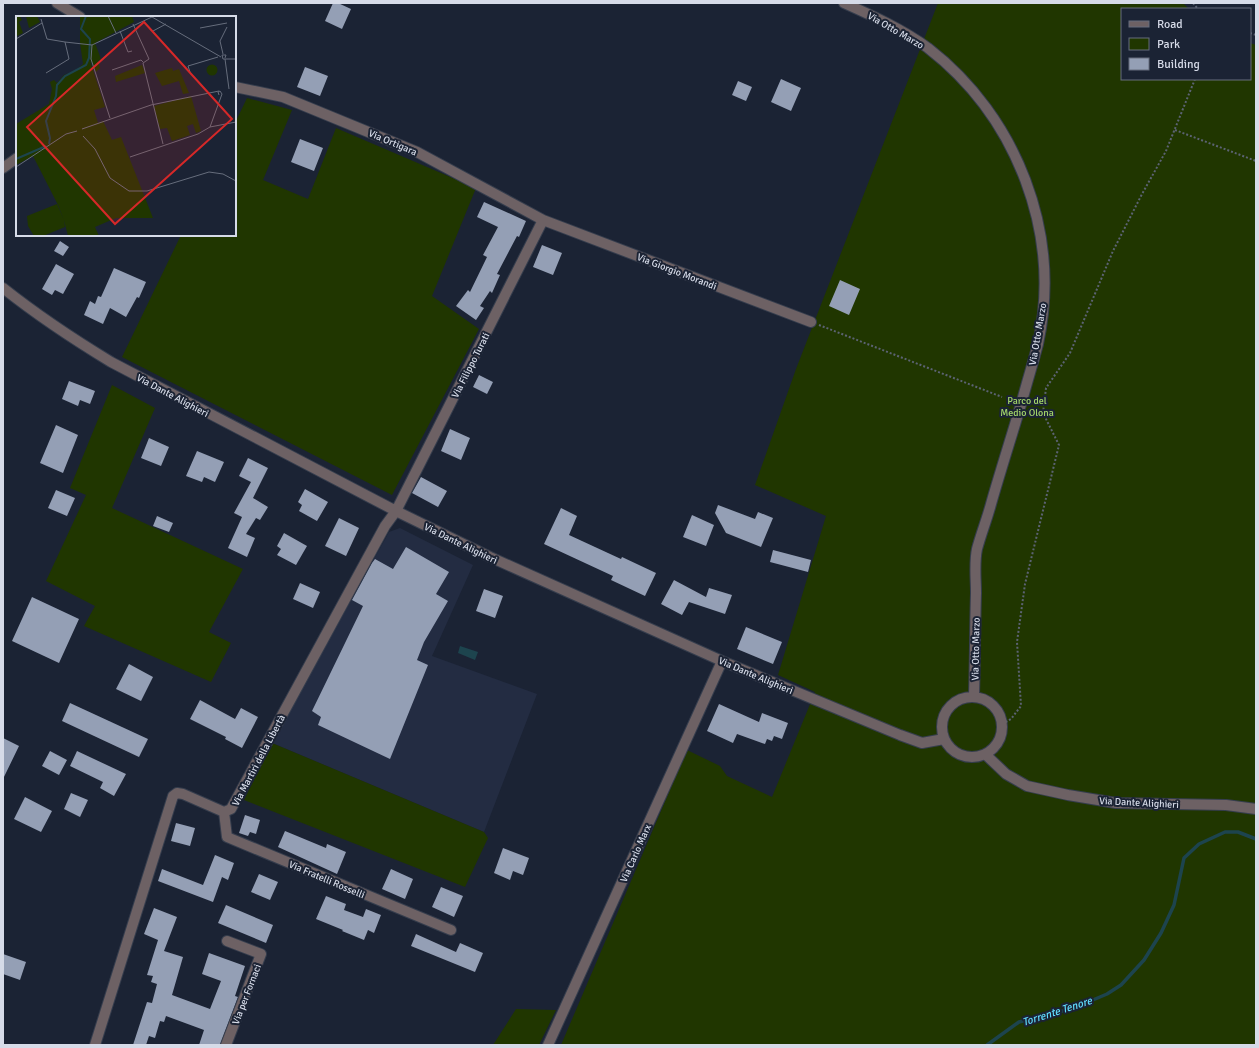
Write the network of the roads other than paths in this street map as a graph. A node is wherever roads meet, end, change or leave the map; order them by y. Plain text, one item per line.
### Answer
1 (57, 3) edge
2 (844, 3) edge
3 (78, 16) edge
4 (236, 87) edge
5 (16, 159) edge
6 (3, 168) edge
7 (543, 220) junction
8 (3, 288) edge
9 (811, 322) road end
10 (396, 511) junction
11 (722, 661) junction
12 (974, 696) junction
13 (944, 739) junction
14 (985, 754) junction
15 (1256, 810) edge
16 (224, 812) junction
17 (451, 930) dead end
18 (227, 941) dead end
19 (95, 1045) edge
20 (226, 1045) edge
21 (548, 1045) edge

1 - 3 street
2 - 12 street, Via Otto Marzo
4 - 7 street, Via Ortigara
5 - 6 street
7 - 9 street, Via Giorgio Morandi
7 - 10 street, Via Filippo Turati
8 - 10 street, Via Dante Alighieri
10 - 11 street, Via Dante Alighieri
10 - 16 street, Via Martiri della Libertà
11 - 13 street, Via Dante Alighieri
11 - 21 street, Via Carlo Marx
12 - 13 street
12 - 14 street
13 - 14 street
14 - 15 street, Via Dante Alighieri
16 - 17 street, Via Fratelli Rosselli
16 - 19 street, Via Martiri della Libertà
18 - 20 street, Via per Fornaci

